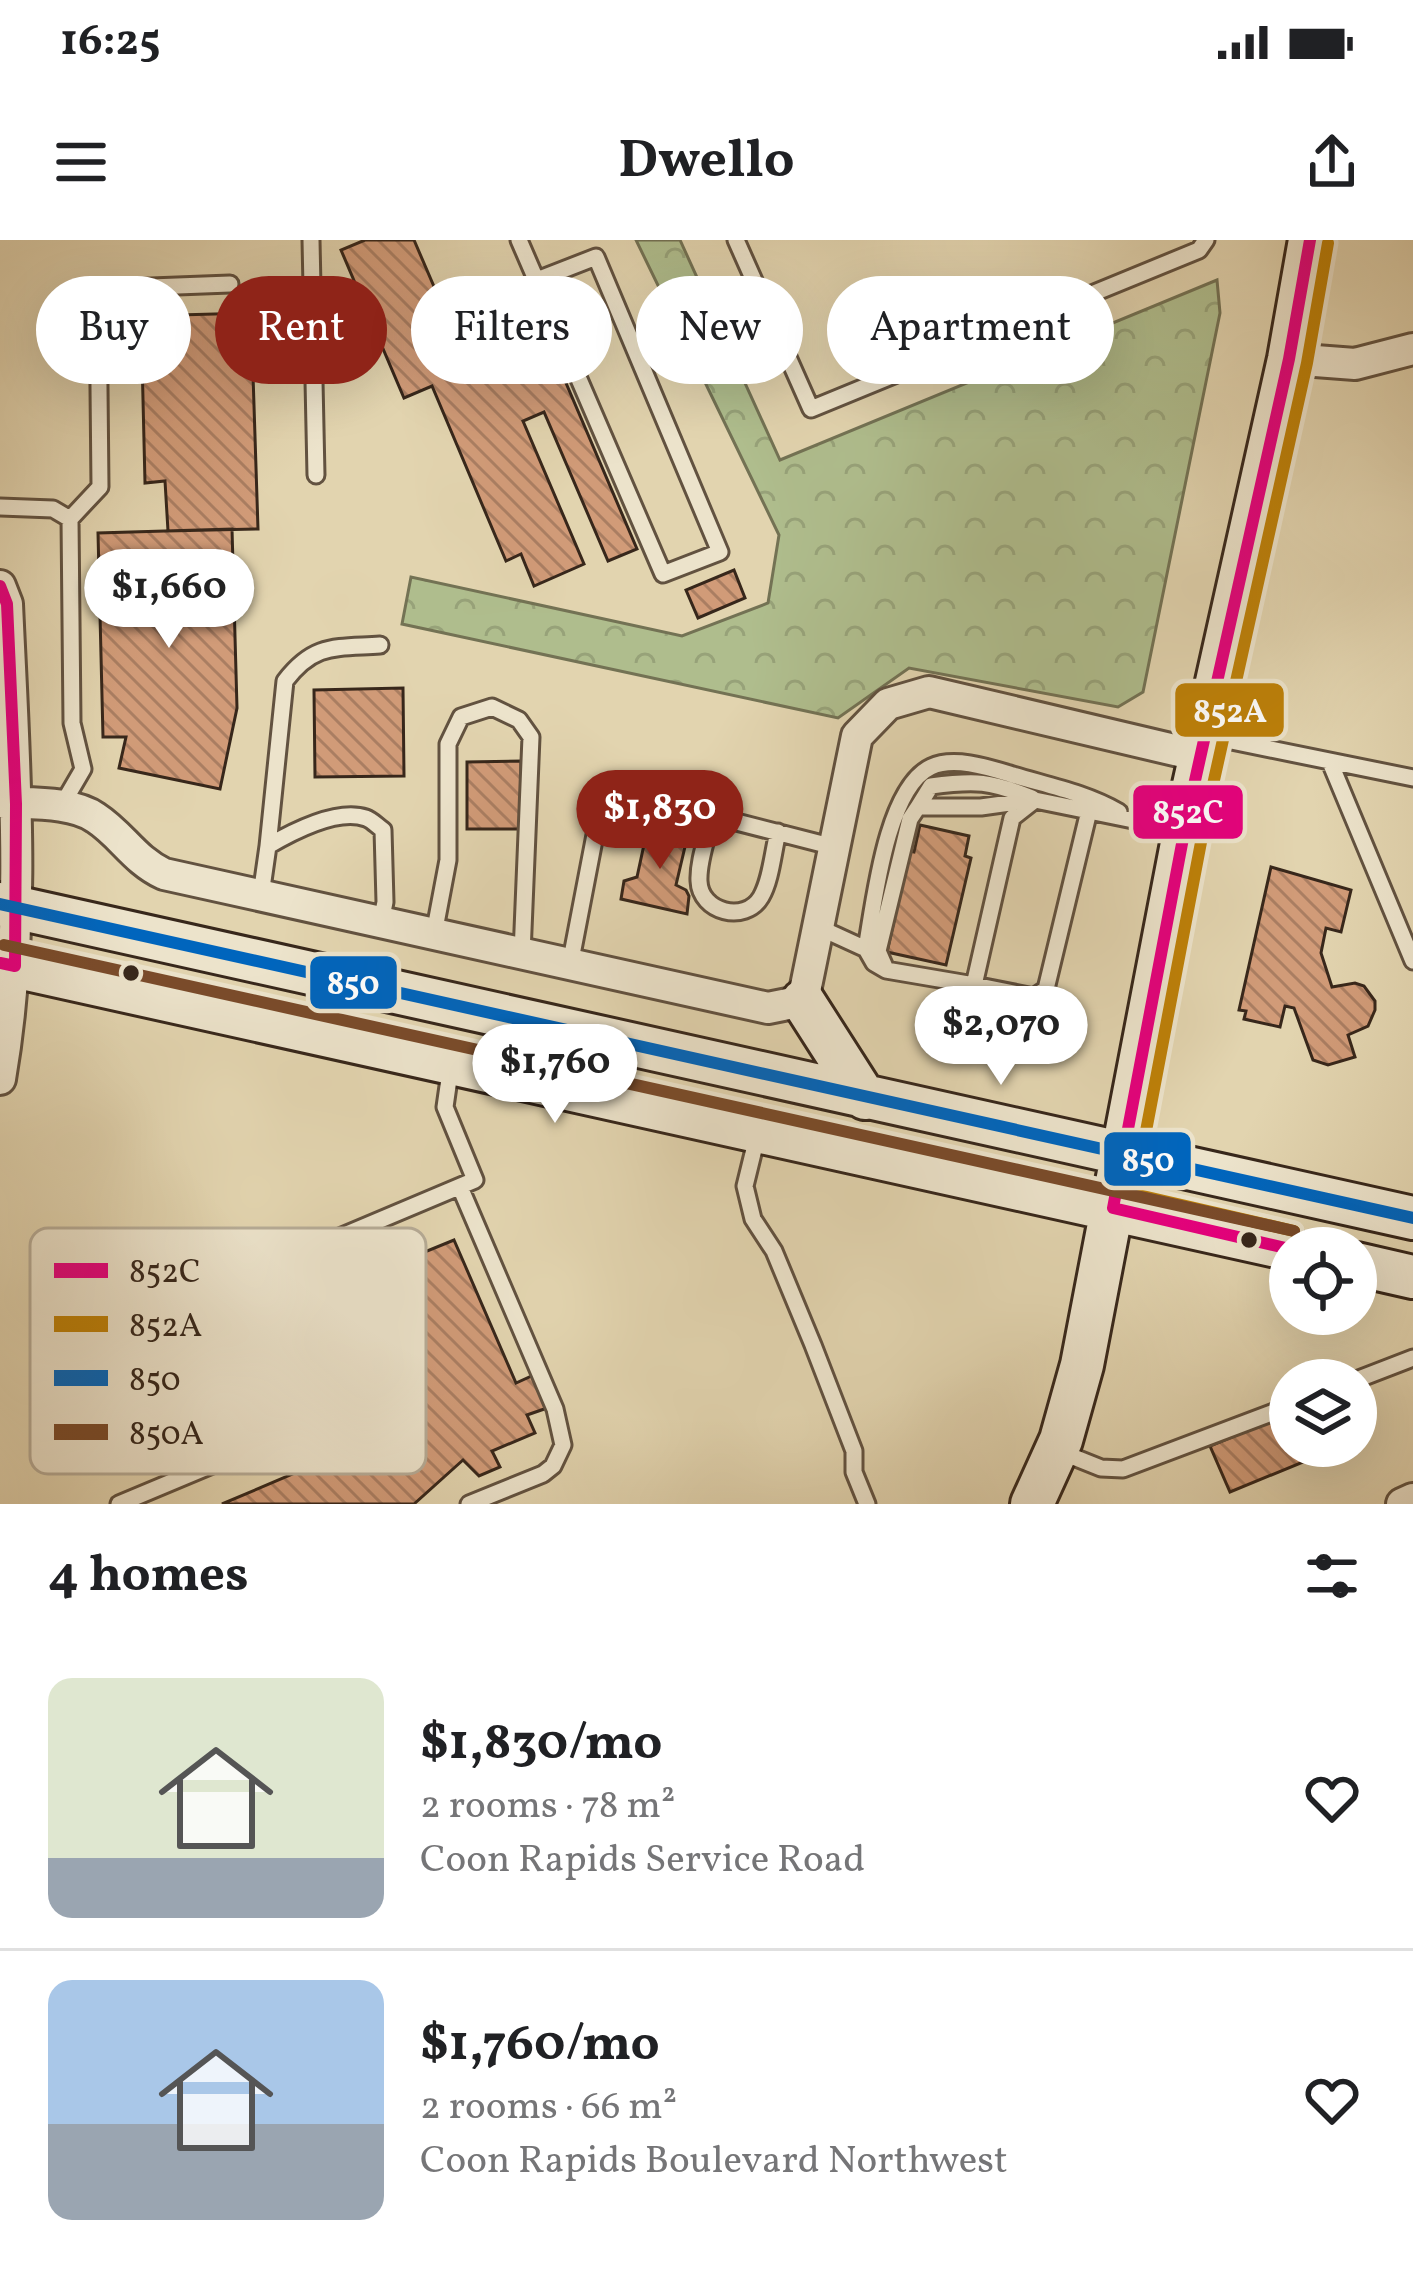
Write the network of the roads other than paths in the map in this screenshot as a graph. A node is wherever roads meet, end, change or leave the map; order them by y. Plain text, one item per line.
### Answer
1 (311, 240) edge
2 (519, 240) edge
3 (736, 240) edge
4 (1206, 240) edge
5 (1310, 240) edge
6 (535, 276) edge
7 (537, 280) joint
8 (215, 285) edge
9 (1413, 350) edge
10 (1289, 358) junction
11 (316, 475) dead end
12 (0, 507) edge
13 (70, 519) junction
14 (0, 586) edge
15 (380, 645) dead end
16 (1202, 746) junction
17 (1330, 762) junction
18 (1413, 778) edge
19 (1035, 800) junction
20 (8, 803) edge
21 (918, 807) junction
22 (60, 808) junction
23 (1089, 811) junction
24 (712, 816) junction
25 (1132, 820) junction
26 (1185, 831) junction
27 (778, 832) junction
28 (268, 846) junction
29 (834, 847) junction
30 (261, 895) junction
31 (7, 906) edge
32 (381, 922) junction
33 (870, 926) junction
34 (818, 927) junction
35 (434, 934) junction
36 (866, 949) junction
37 (523, 954) junction
38 (1413, 961) edge
39 (8, 965) edge
40 (570, 965) junction
41 (886, 970) junction
42 (974, 985) junction
43 (803, 1001) junction
44 (451, 1064) junction
45 (0, 1079) edge
46 (865, 1098) junction
47 (759, 1130) junction
48 (1122, 1153) junction
49 (460, 1186) junction
50 (1113, 1208) junction
51 (1413, 1218) edge
52 (361, 1228) edge
53 (1269, 1244) edge
54 (1377, 1269) edge
55 (1413, 1277) edge
56 (1413, 1358) edge
57 (1377, 1373) edge
58 (1269, 1414) edge
59 (1057, 1450) junction
60 (191, 1474) edge
61 (1413, 1499) edge
62 (119, 1504) edge
63 (469, 1504) edge
64 (867, 1504) edge
65 (1032, 1504) edge
66 (1402, 1504) edge

1 - 11 lane
2 - 6 lane
3 - 4 lane
5 - 10 main road
7 - 7 lane
8 - 13 lane
9 - 10 street
10 - 16 main road
12 - 13 lane
13 - 22 lane
14 - 20 street
15 - 28 lane
16 - 17 lane
16 - 26 main road
16 - 29 street
17 - 18 lane
17 - 38 lane
19 - 21 lane
19 - 21 lane
19 - 23 lane
19 - 42 lane
20 - 22 street
20 - 31 street
21 - 41 lane
22 - 30 street
23 - 25 lane
23 - 42 lane
24 - 27 lane
24 - 27 lane
24 - 40 lane
25 - 26 lane
25 - 33 lane
26 - 48 main road
27 - 29 lane
28 - 30 lane
28 - 32 lane
29 - 34 street
30 - 32 street
31 - 39 street
31 - 46 main road
32 - 35 street
33 - 34 lane
33 - 36 lane
34 - 36 lane
34 - 43 street
35 - 37 street
35 - 37 lane
36 - 41 lane
37 - 40 street
39 - 44 main road
39 - 45 street
40 - 43 street
41 - 42 lane
43 - 46 main road
44 - 47 main road
44 - 49 lane
46 - 48 main road
47 - 50 main road
47 - 64 lane
48 - 50 main road
48 - 51 main road
49 - 52 lane
49 - 63 lane
50 - 53 main road
50 - 59 main road
54 - 55 main road
56 - 57 lane
58 - 59 lane
59 - 65 main road
60 - 62 lane
61 - 66 street

